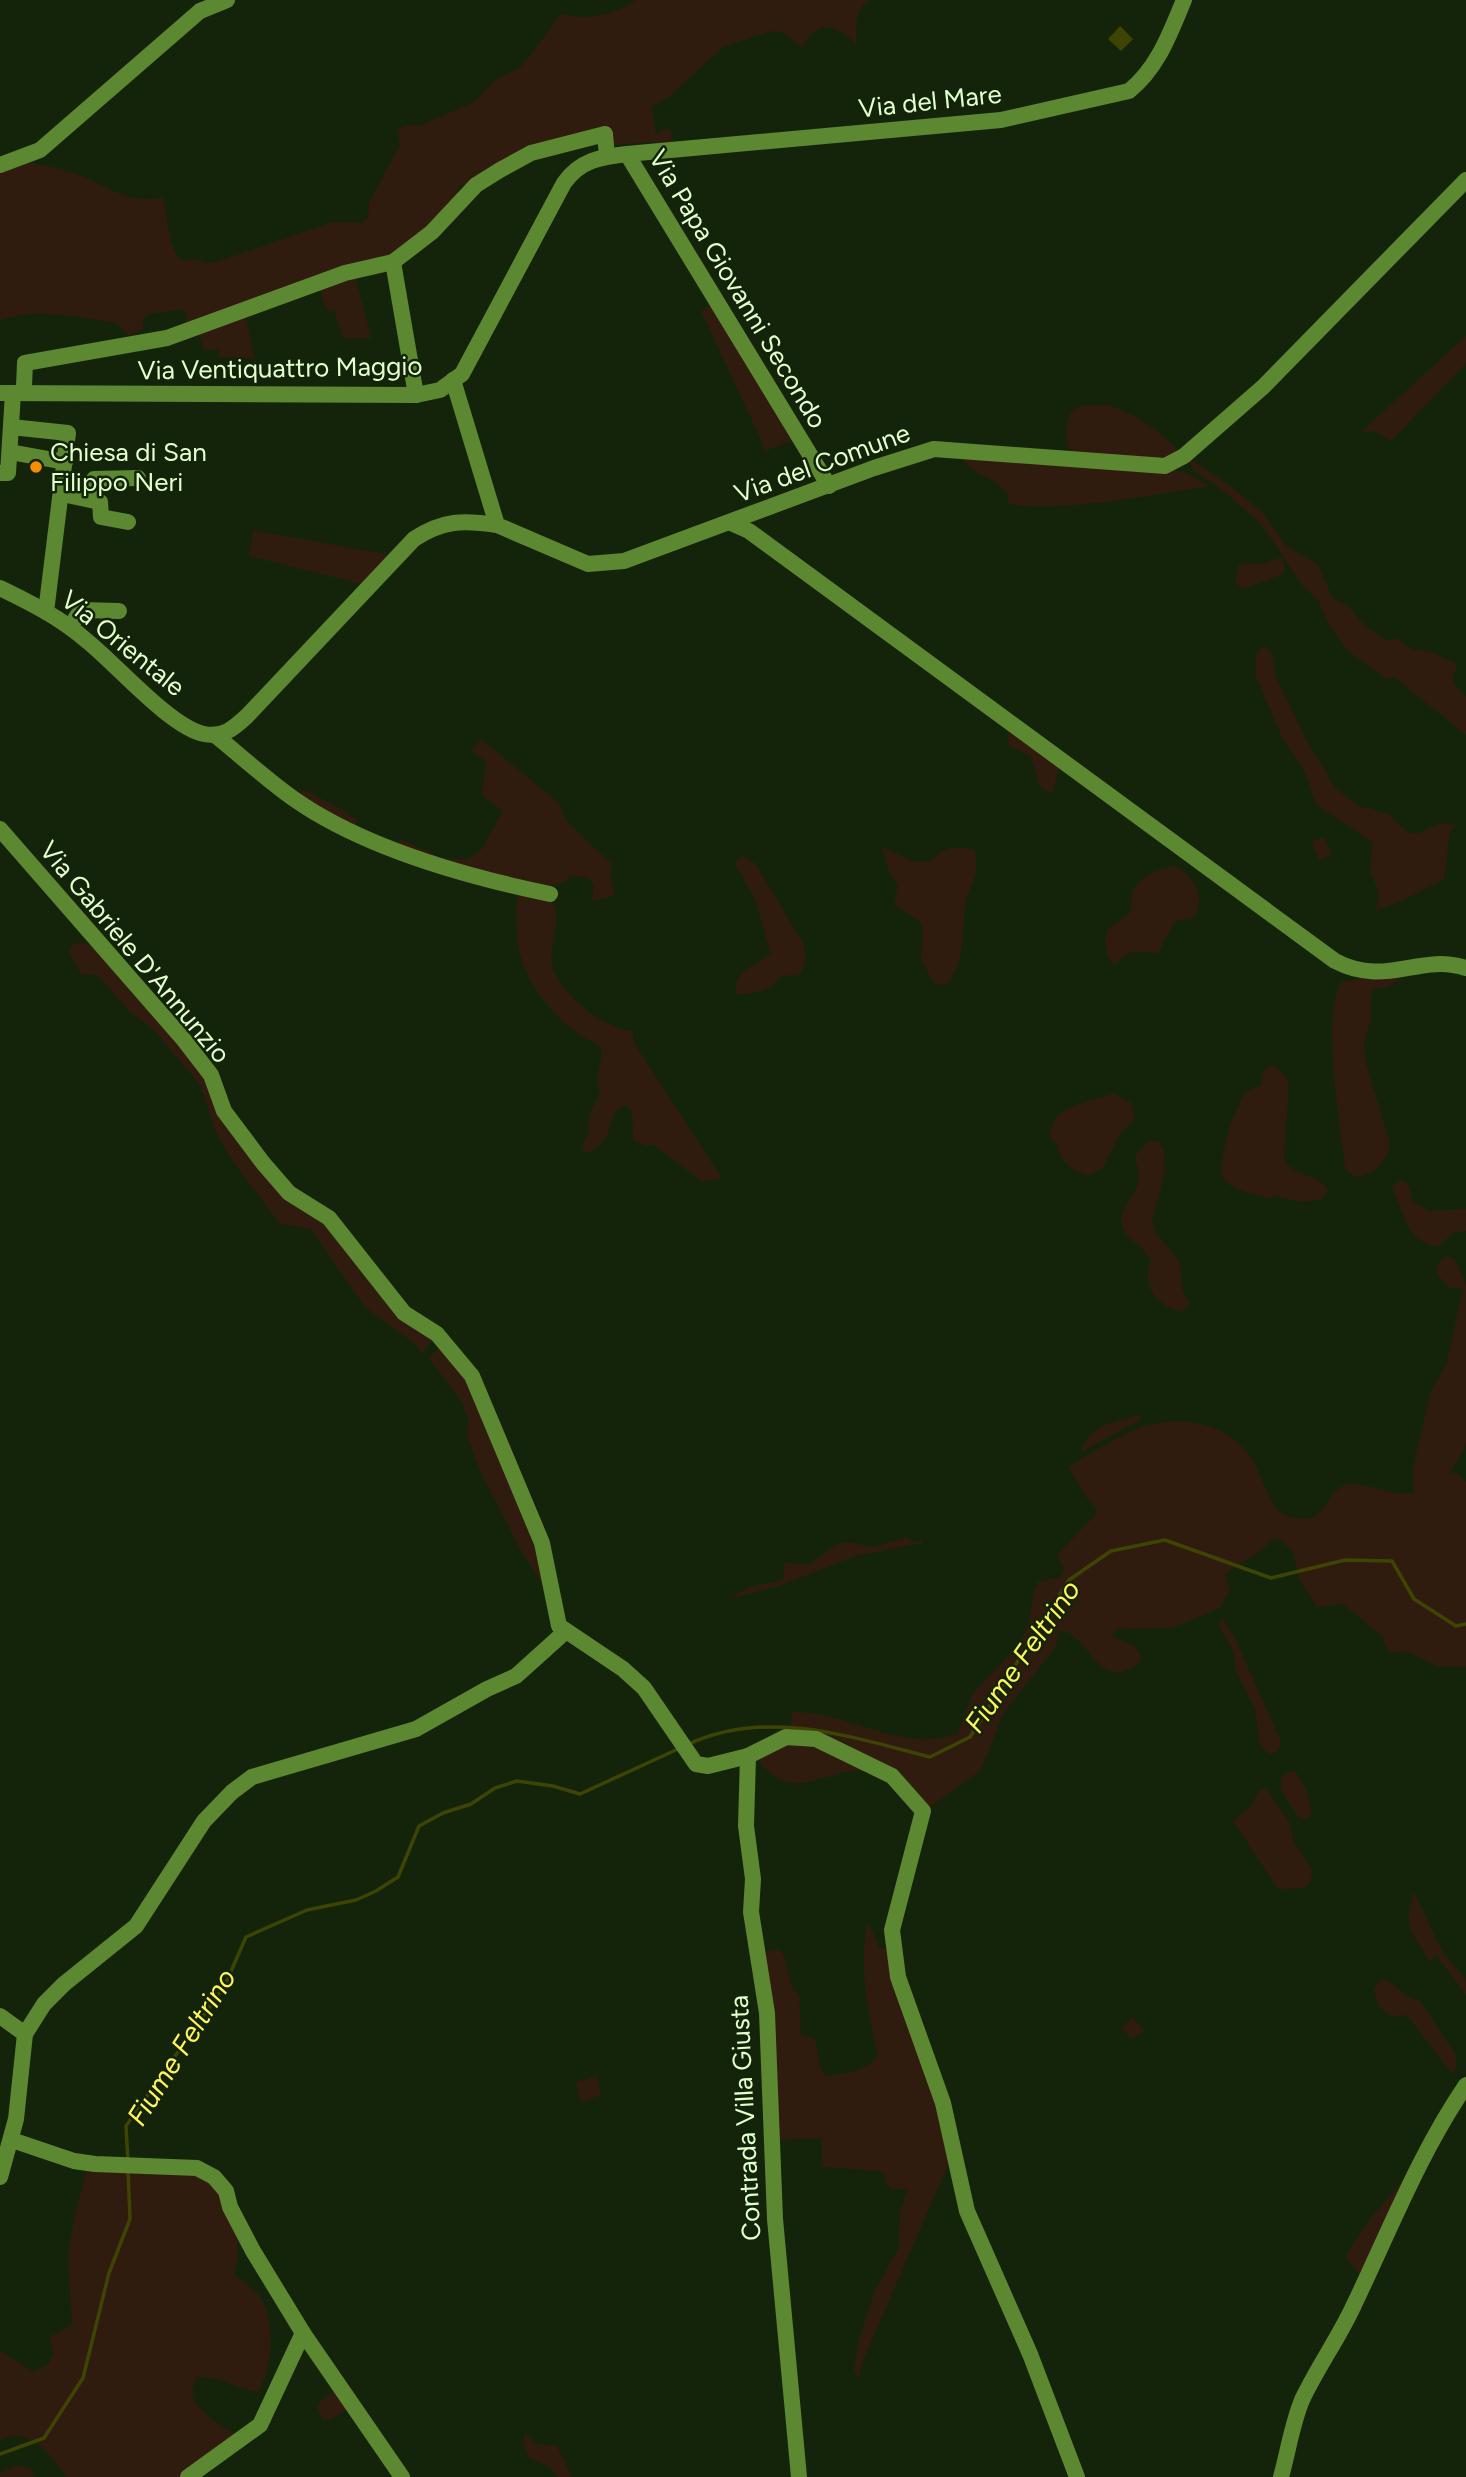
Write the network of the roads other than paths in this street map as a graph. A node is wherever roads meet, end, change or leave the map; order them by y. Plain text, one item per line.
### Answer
1 (228, 0) edge
2 (1184, 0) edge
3 (627, 154) junction
4 (607, 156) junction
5 (0, 166) edge
6 (1466, 180) edge
7 (393, 262) junction
8 (453, 380) junction
9 (12, 391) edge
10 (416, 395) junction
11 (8, 440) edge
12 (65, 462) junction
13 (1, 473) edge
14 (138, 478) dead end
15 (830, 486) junction
16 (62, 494) junction
17 (91, 498) junction
18 (128, 522) dead end
19 (731, 523) junction
20 (497, 525) junction
21 (0, 588) edge
22 (119, 611) dead end
23 (46, 612) junction
24 (70, 627) junction
25 (215, 735) junction
26 (0, 830) edge
27 (550, 894) dead end
28 (1466, 968) edge
29 (566, 1631) junction
30 (748, 1756) junction
31 (0, 2016) edge
32 (25, 2034) junction
33 (1466, 2085) edge
34 (12, 2140) junction
35 (0, 2177) edge
36 (303, 2333) junction
37 (188, 2477) edge
38 (402, 2477) edge
39 (799, 2477) edge
40 (1077, 2477) edge
41 (1281, 2477) edge

1 - 5 street
2 - 3 street, Via del Mare
3 - 4 street, Via Ventiquattro Maggio
3 - 15 street, Via Papa Giovanni Secondo
4 - 7 street
4 - 8 street, Via Ventiquattro Maggio
6 - 15 street, Via del Comune
7 - 9 street
7 - 10 street
8 - 10 street, Via Ventiquattro Maggio
8 - 20 street
9 - 10 street, Via Ventiquattro Maggio
9 - 11 street
11 - 12 street
11 - 12 street
11 - 13 street
12 - 16 street
14 - 17 street
15 - 19 street, Via del Comune
16 - 17 street
16 - 23 street
17 - 18 street
19 - 20 street, Via del Comune
19 - 28 street
20 - 25 street, Via del Comune
21 - 23 street, Via Orientale
22 - 24 street
23 - 24 street, Via Orientale
24 - 25 street, Via Orientale
25 - 27 street, Via Orientale
26 - 29 street, Via Gabriele D'Annunzio
29 - 30 street
29 - 32 street
30 - 39 street, Contrada Villa Giusta
30 - 40 street
31 - 32 street
32 - 34 street
33 - 41 street
34 - 35 street
34 - 36 street
36 - 37 street
36 - 38 street

